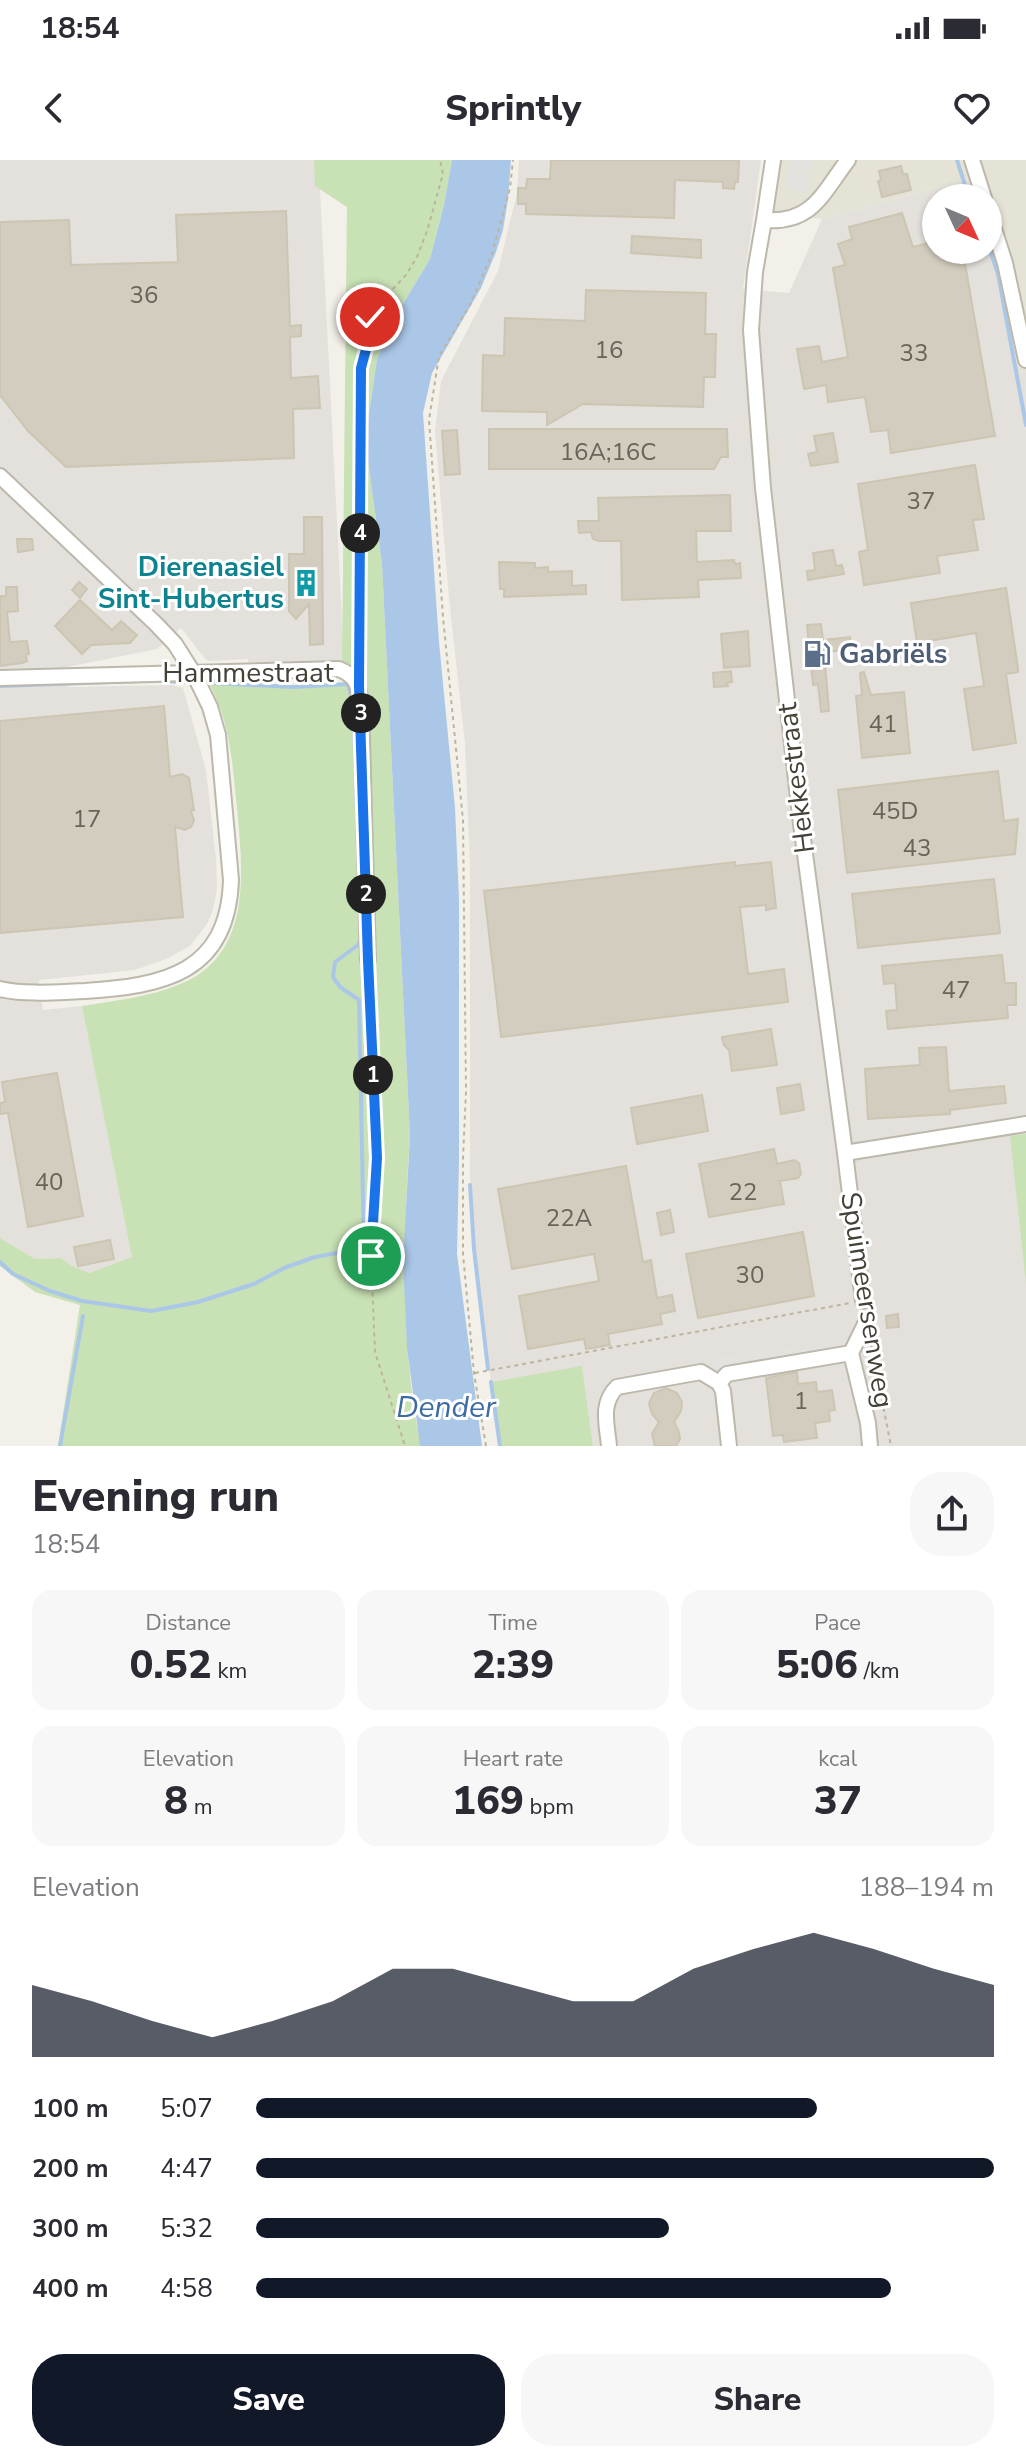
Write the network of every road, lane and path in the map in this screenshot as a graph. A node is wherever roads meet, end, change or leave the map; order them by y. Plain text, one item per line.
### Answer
1 (440, 160) edge
2 (513, 160) edge
3 (773, 160) edge
4 (848, 160) edge
5 (972, 160) edge
6 (980, 184) edge
7 (764, 220) junction
8 (1002, 254) edge
9 (1026, 360) edge
10 (0, 476) edge
11 (194, 674) junction
12 (0, 678) edge
13 (359, 686) junction
14 (368, 960) joint
15 (0, 989) edge
16 (1026, 1124) edge
17 (845, 1153) junction
18 (863, 1301) joint
19 (867, 1320) joint
20 (851, 1353) junction
21 (474, 1373) junction
22 (719, 1383) junction
23 (405, 1446) edge
24 (486, 1446) edge
25 (609, 1446) edge
26 (729, 1446) edge
27 (870, 1446) edge
28 (891, 1446) edge

1 - 13 path
2 - 21 path
3 - 7 street, Hekkestraat
4 - 7 street
5 - 6 street
7 - 17 street, Hekkestraat
8 - 9 street
10 - 11 street
11 - 12 street, Hammestraat
11 - 13 street, Hammestraat
11 - 15 street
13 - 14 street, Hammestraat
14 - 23 path
16 - 17 street
17 - 18 street, Spuimeersenweg
18 - 21 path
19 - 20 street
19 - 28 path, Spuimeersenweg
20 - 22 street
20 - 27 street
21 - 24 path
22 - 25 street
22 - 26 street

